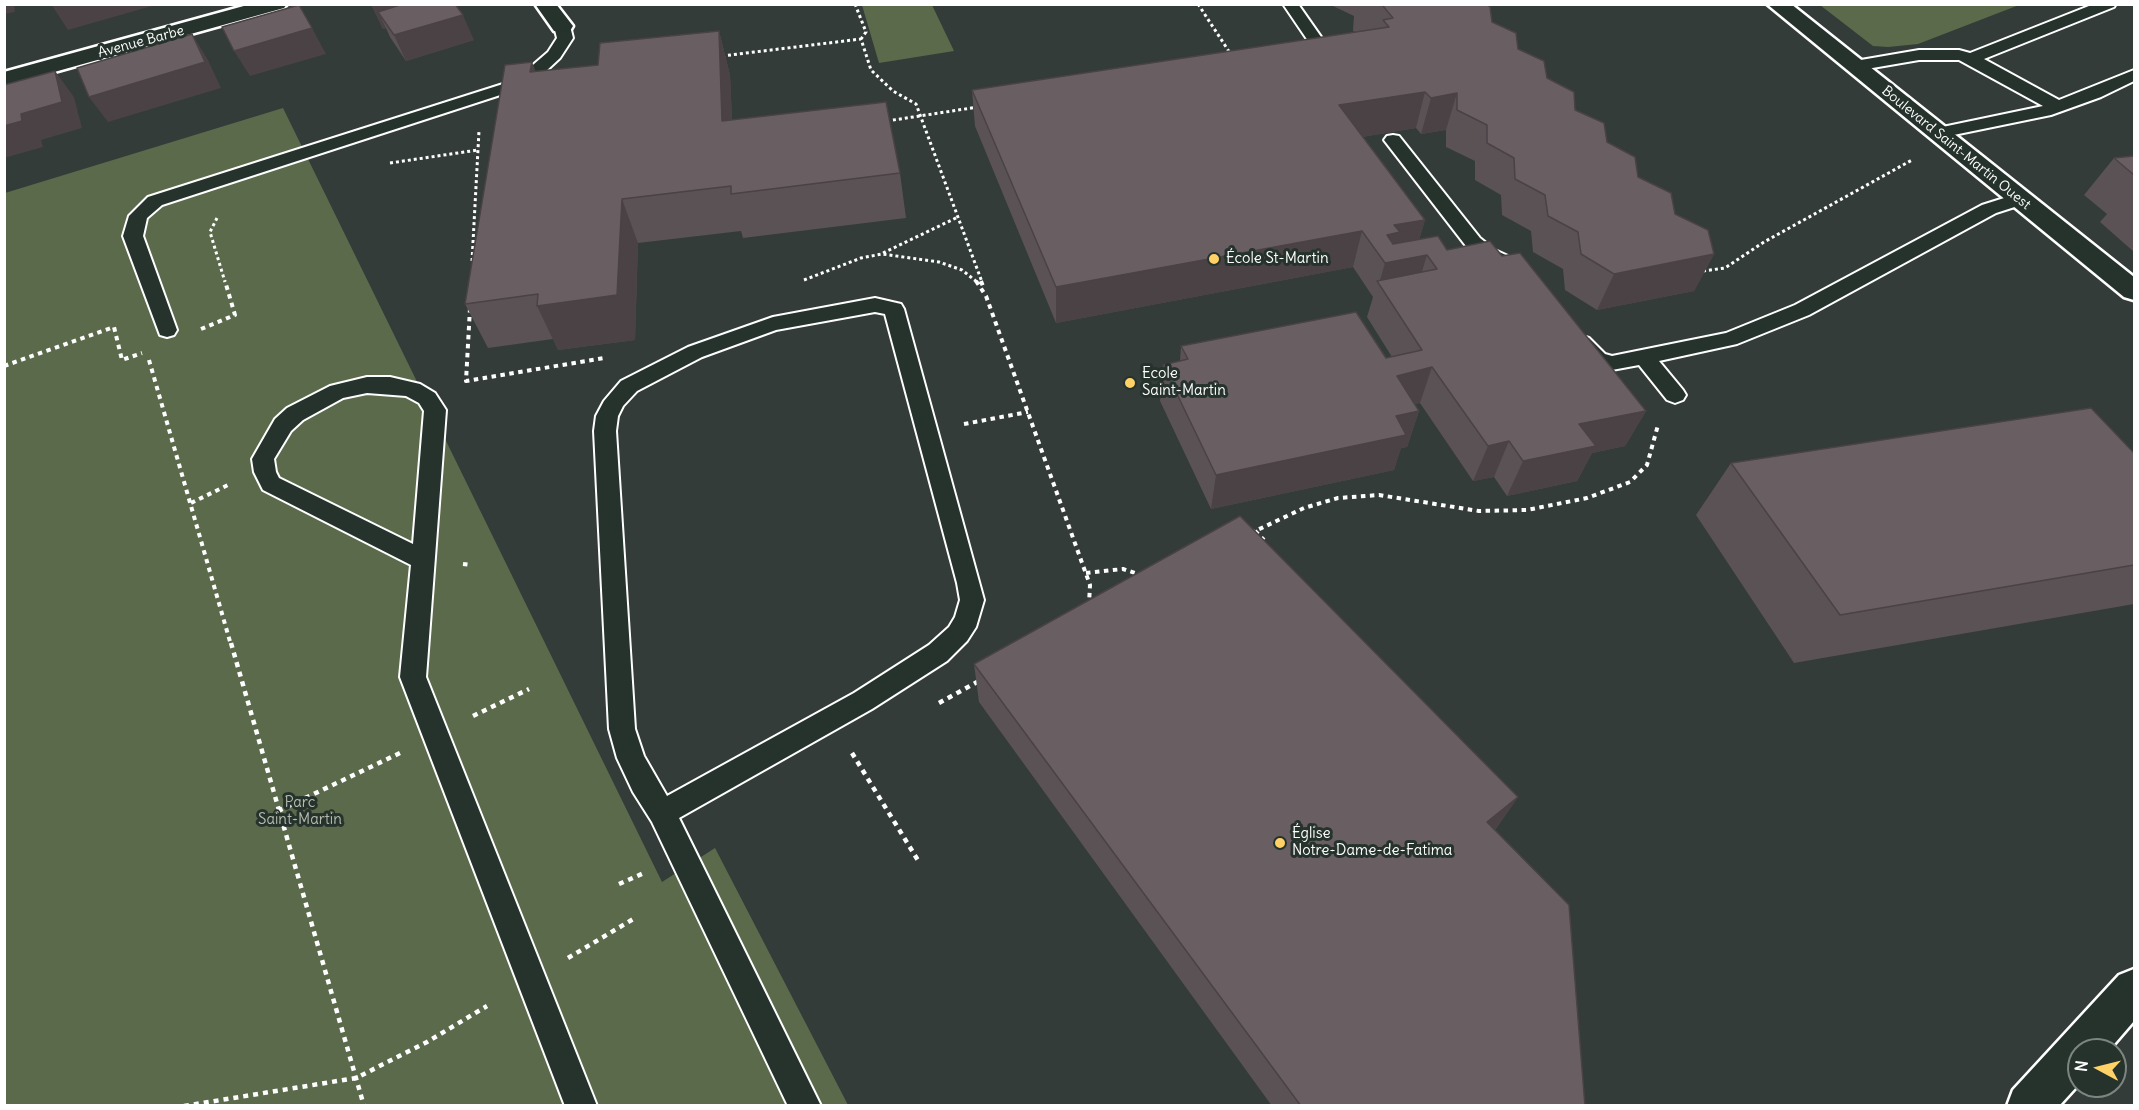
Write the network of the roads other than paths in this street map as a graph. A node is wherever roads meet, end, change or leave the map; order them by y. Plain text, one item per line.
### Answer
1 (277, 4) edge
2 (545, 4) edge
3 (1290, 4) edge
4 (1777, 4) edge
5 (2109, 4) edge
6 (561, 26) joint
7 (1325, 54) edge
8 (1971, 58) junction
9 (1855, 66) junction
10 (2134, 75) edge
11 (4, 79) edge
12 (2058, 106) junction
13 (1940, 133) junction
14 (1393, 140) dead end
15 (2020, 199) junction
16 (1518, 268) edge
17 (2134, 291) edge
18 (167, 330) dead end
19 (1573, 331) edge
20 (1645, 358) junction
21 (1675, 395) dead end
22 (423, 560) junction
23 (662, 813) junction
24 (2134, 990) edge
25 (2090, 1038) edge
26 (2067, 1063) edge
27 (581, 1106) edge
28 (805, 1106) edge
29 (2029, 1106) edge

1 - 11 main road, Avenue Barbe
2 - 6 main road
3 - 7 lane
4 - 9 main road, Boulevard Saint-Martin Ouest
5 - 8 lane
6 - 18 lane
8 - 9 lane
8 - 12 lane
9 - 13 main road, Boulevard Saint-Martin Ouest
10 - 12 lane
12 - 13 lane
13 - 15 main road, Boulevard Saint-Martin Ouest
14 - 16 lane
15 - 17 main road, Boulevard Saint-Martin Ouest
15 - 20 lane
19 - 20 lane
20 - 21 lane
22 - 22 lane
22 - 27 lane
23 - 23 lane
23 - 28 lane
24 - 25 main road
26 - 29 main road

